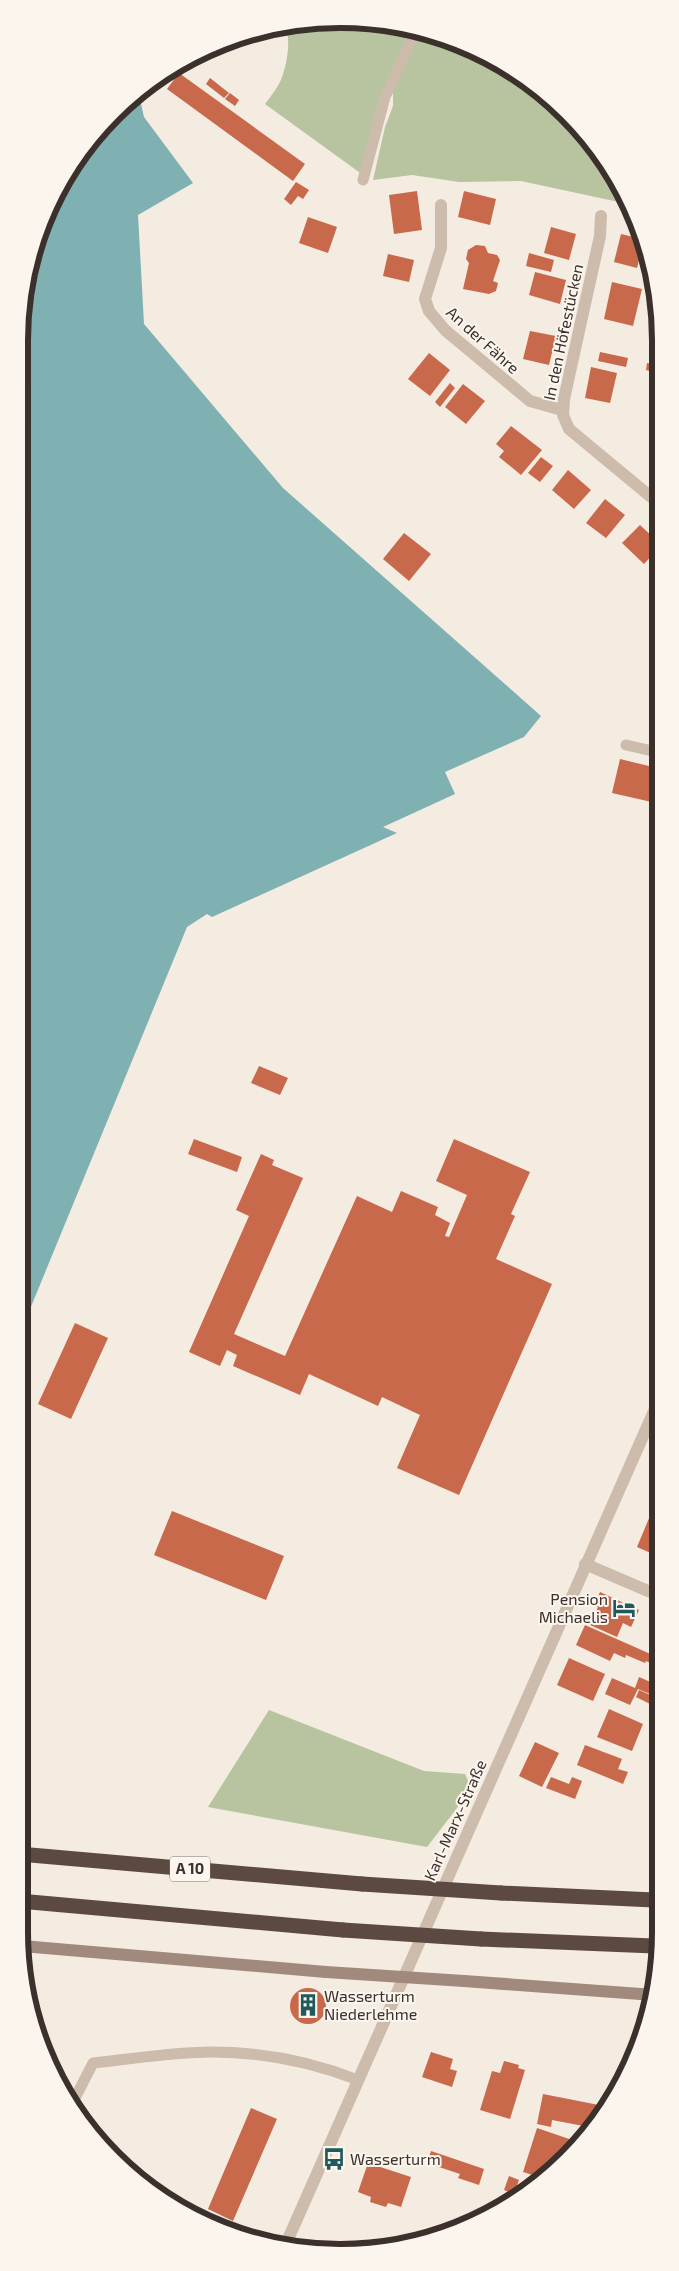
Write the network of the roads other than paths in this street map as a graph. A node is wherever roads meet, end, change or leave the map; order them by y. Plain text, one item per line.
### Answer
1 (413, 36) edge
2 (364, 180) dead end
3 (441, 205) dead end
4 (601, 216) dead end
5 (562, 410) junction
6 (652, 498) edge
7 (626, 745) dead end
8 (652, 751) edge
9 (652, 1416) edge
10 (585, 1564) junction
11 (652, 1593) edge
12 (28, 1855) edge
13 (652, 1900) edge
14 (28, 1902) edge
15 (651, 1946) edge
16 (28, 1947) edge
17 (645, 1995) edge
18 (358, 2080) junction
19 (75, 2097) edge
20 (288, 2239) edge

1 - 2 lane
3 - 5 street, An der Fähre
4 - 5 street, In den Höfestücken
5 - 6 street, In den Höfestücken
7 - 8 lane
9 - 10 street, Karl-Marx-Straße
10 - 11 street
10 - 18 street, Karl-Marx-Straße
12 - 13 highway, A 10, bridge
14 - 15 highway, bridge
16 - 17 main road, bridge
18 - 19 lane
18 - 20 street, Karl-Marx-Straße

